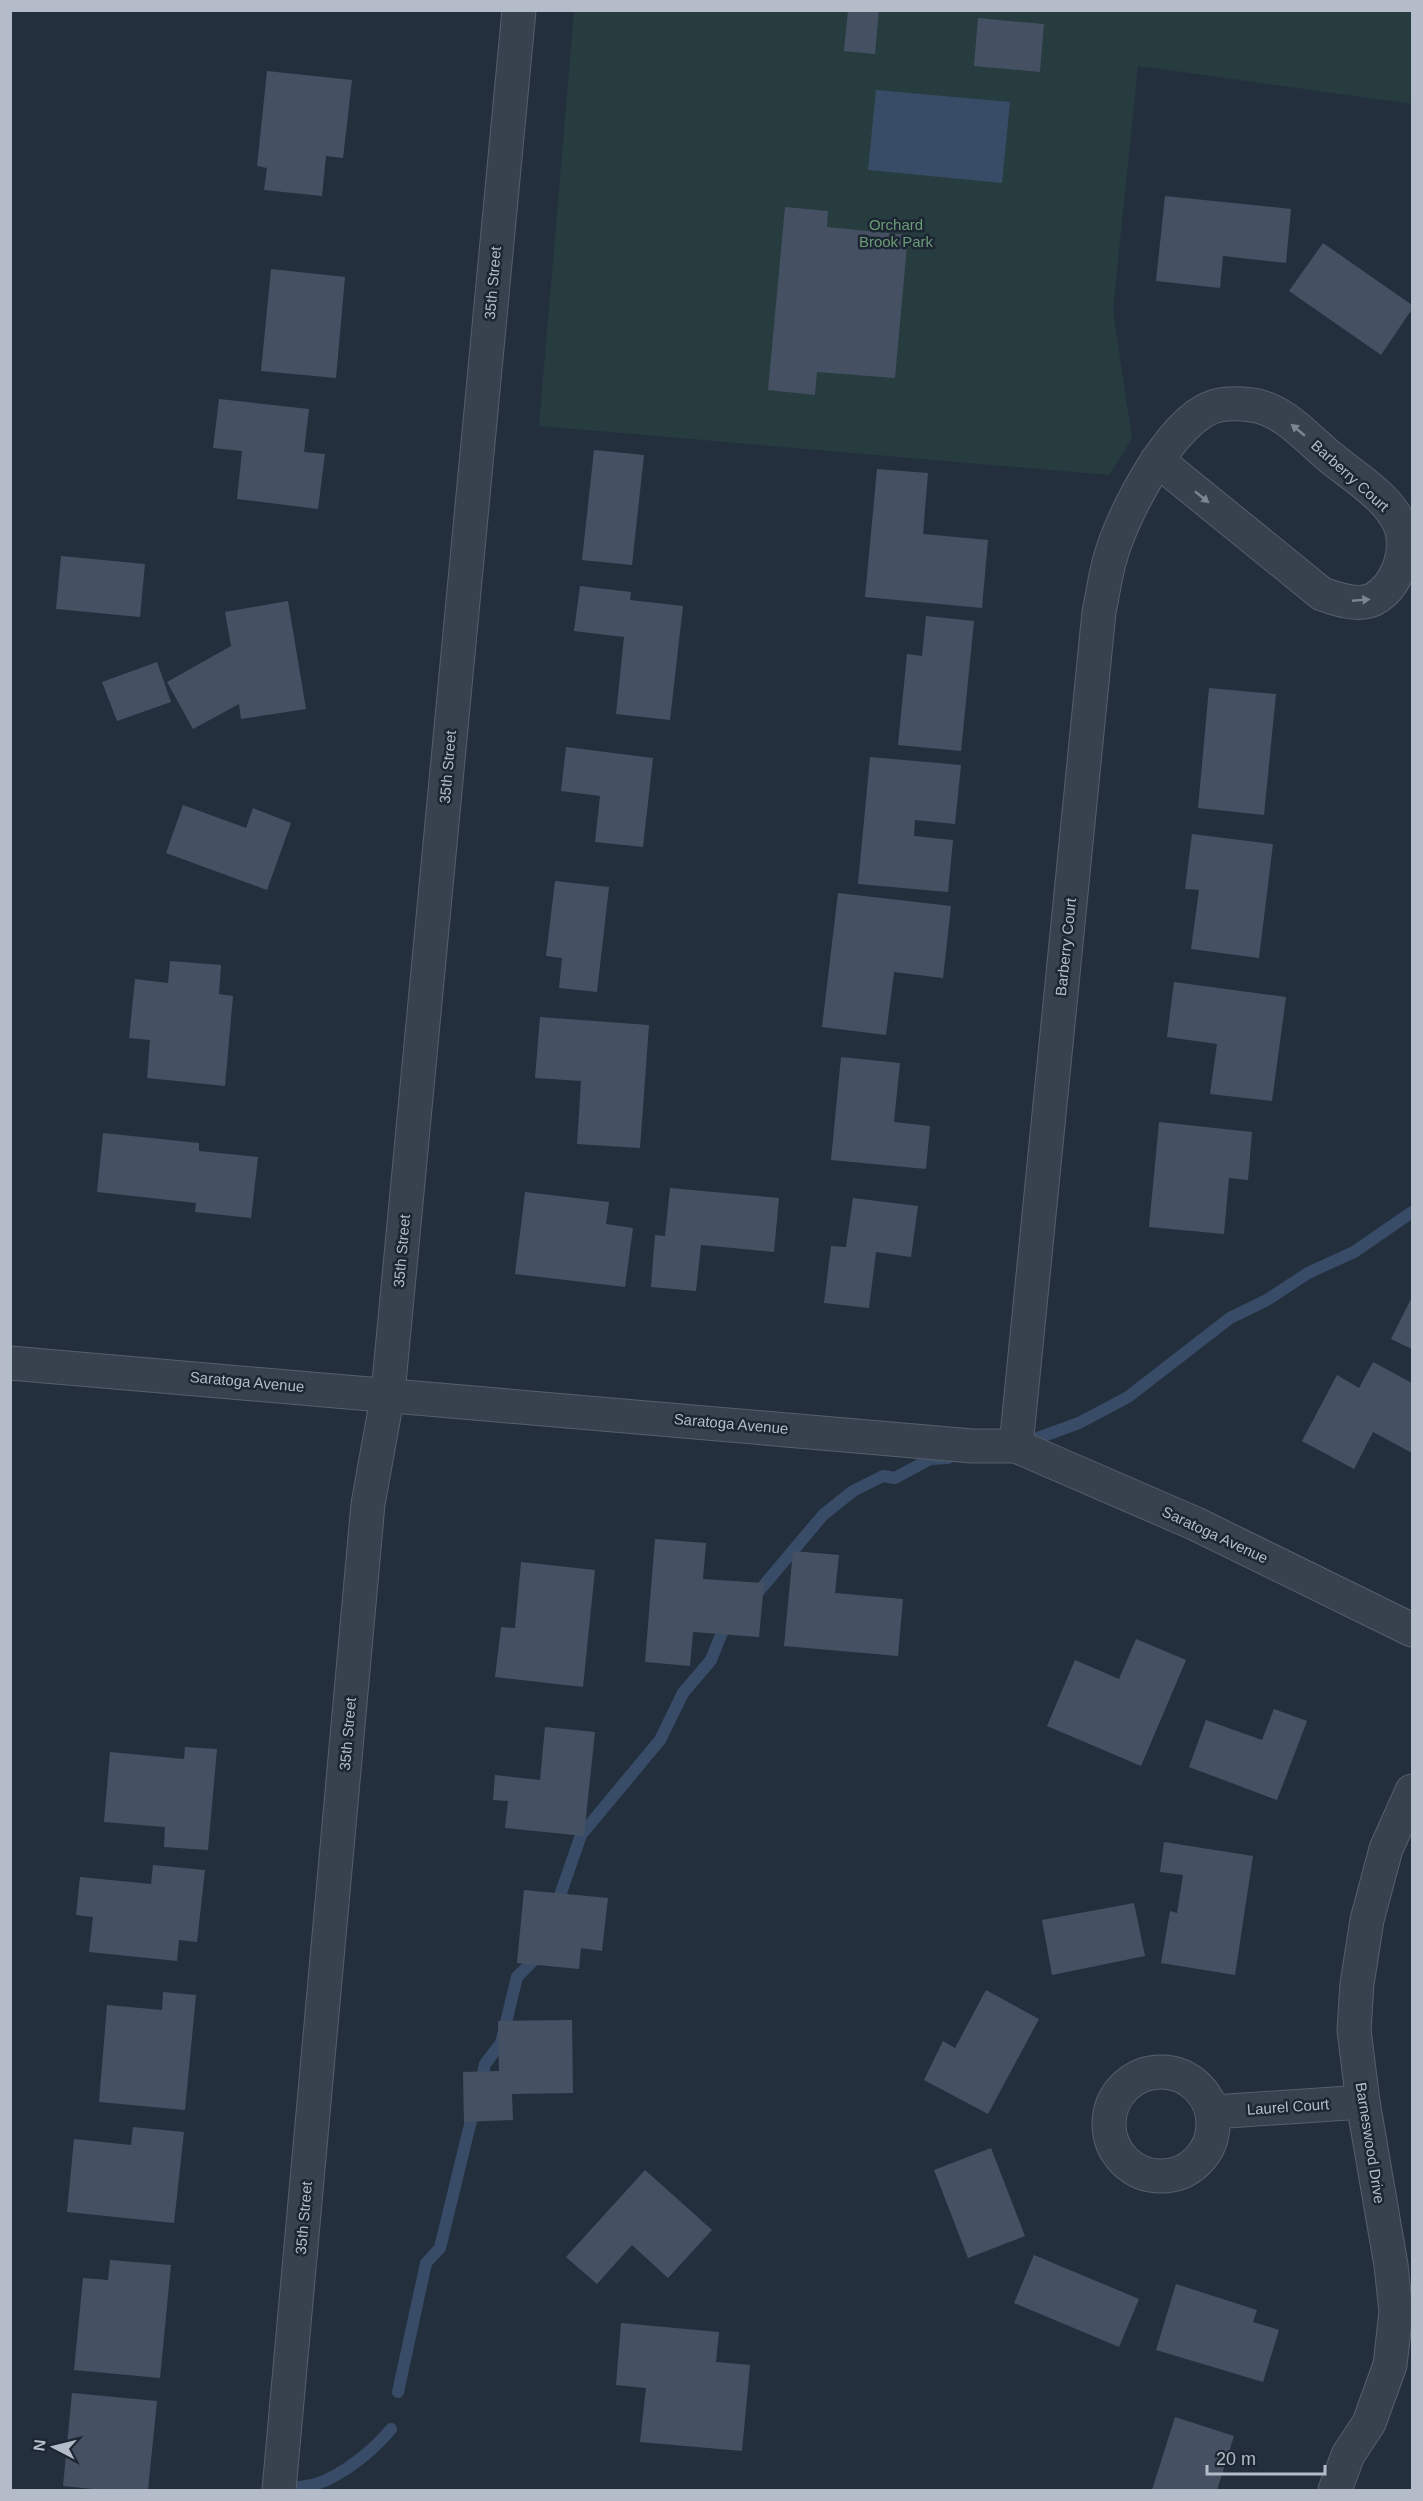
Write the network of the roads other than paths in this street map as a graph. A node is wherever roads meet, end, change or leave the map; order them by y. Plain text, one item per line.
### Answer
1 (519, 10) edge
2 (1157, 460) junction
3 (10, 1363) edge
4 (388, 1394) junction
5 (1016, 1446) junction
6 (1413, 1630) edge
7 (1413, 1791) edge
8 (1363, 2102) junction
9 (1213, 2112) dead end
10 (279, 2490) edge
11 (1335, 2490) edge

1 - 4 street, 35th Street
2 -> 2 street, Barberry Court
2 - 5 street, Barberry Court
3 - 4 street, Saratoga Avenue
4 - 5 street, Saratoga Avenue
4 - 10 street, 35th Street
5 - 6 street, Saratoga Avenue
7 - 8 street, Barneswood Drive
8 - 9 street, Laurel Court
8 - 11 street, Barneswood Drive

